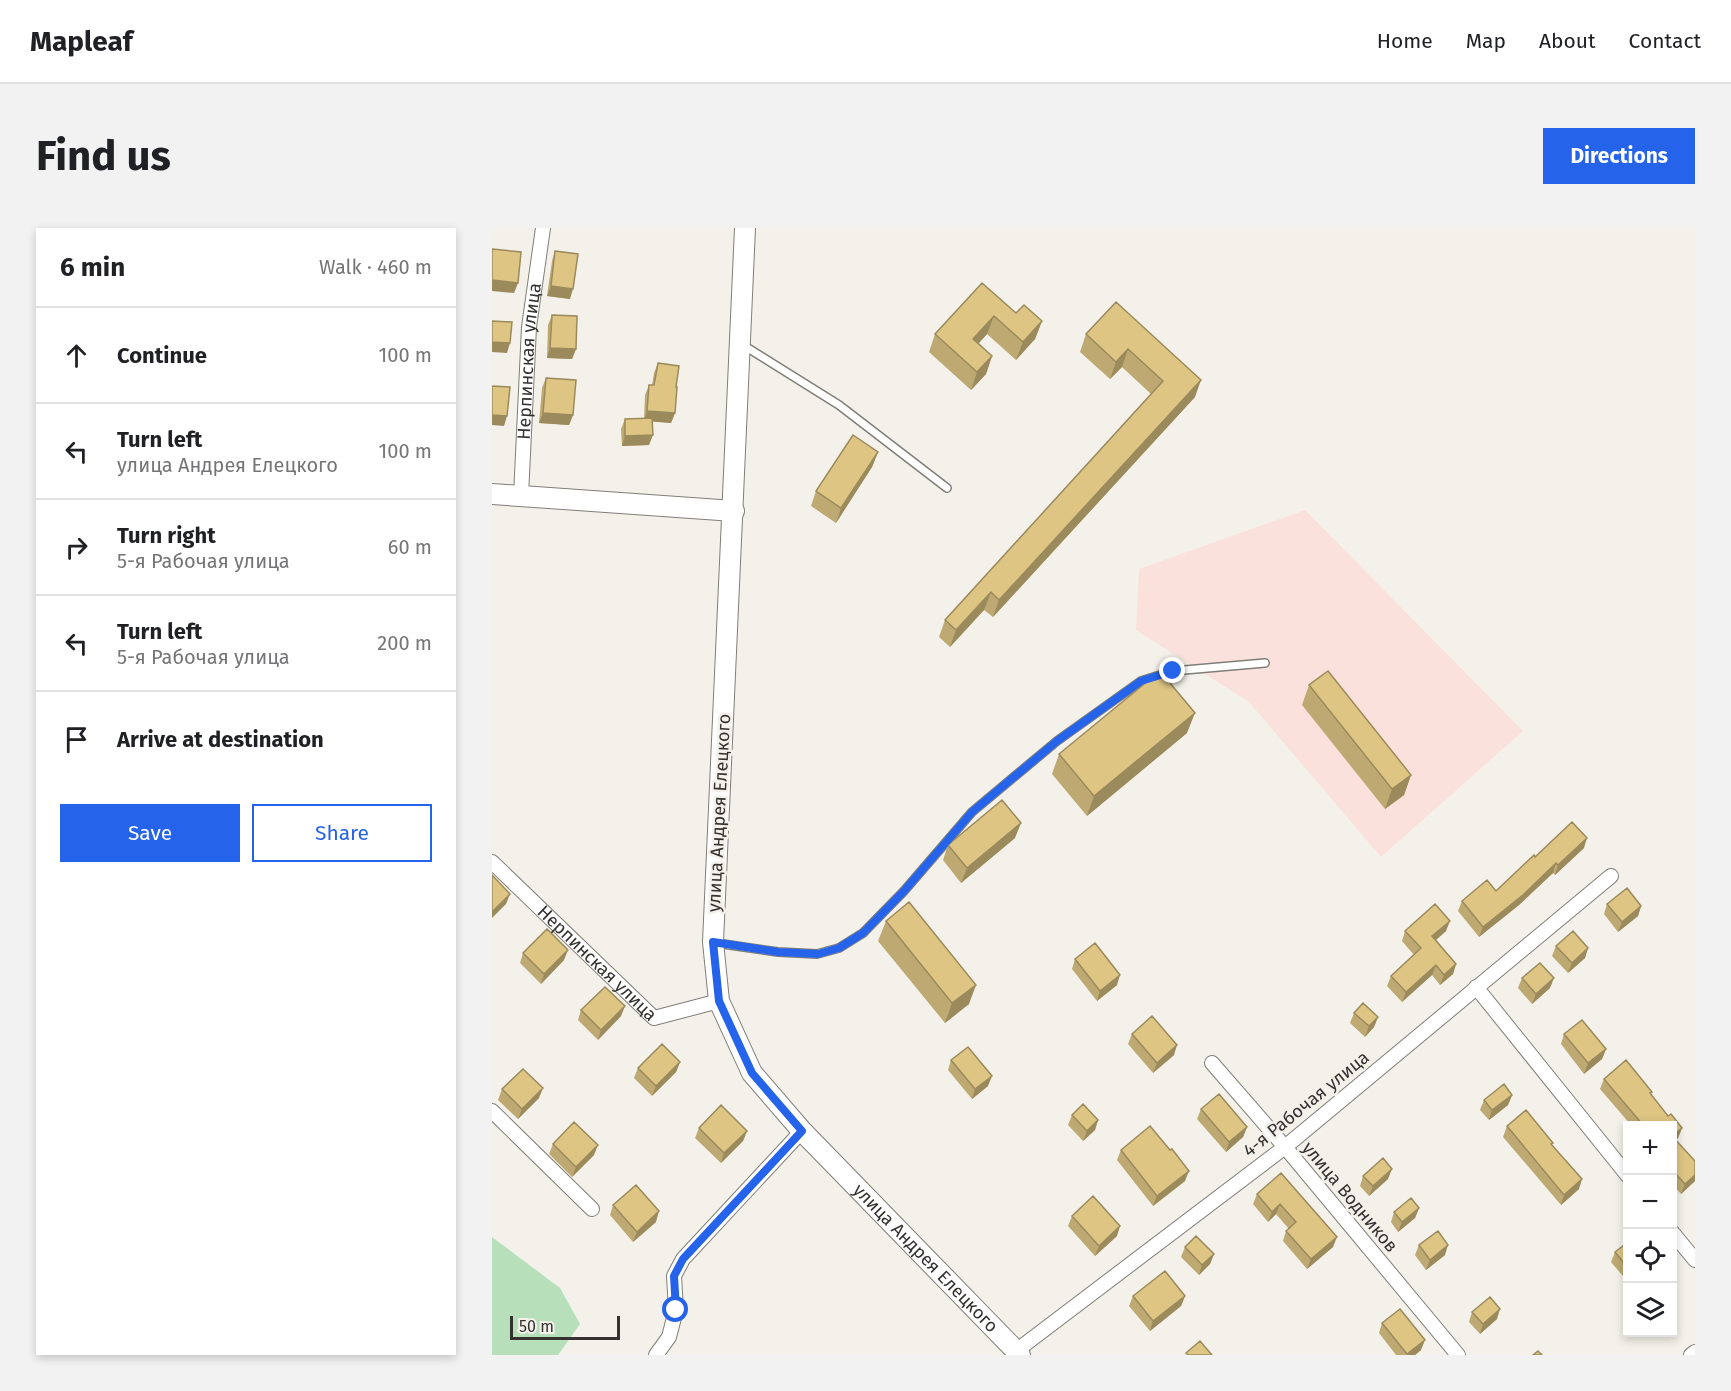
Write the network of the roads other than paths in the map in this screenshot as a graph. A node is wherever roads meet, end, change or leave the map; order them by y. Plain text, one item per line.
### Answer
1 (543, 228) edge
2 (745, 228) edge
3 (740, 343) junction
4 (947, 489) dead end
5 (492, 494) edge
6 (521, 496) junction
7 (734, 511) junction
8 (1265, 663) dead end
9 (492, 862) edge
10 (1611, 876) dead end
11 (713, 942) junction
12 (1476, 987) junction
13 (719, 1001) junction
14 (1212, 1063) dead end
15 (492, 1111) edge
16 (802, 1131) junction
17 (1285, 1147) junction
18 (1627, 1175) edge
19 (592, 1209) dead end
20 (1677, 1238) edge
21 (1695, 1260) edge
22 (1695, 1352) edge
23 (1018, 1353) edge
24 (656, 1355) edge
25 (1458, 1355) edge
26 (1691, 1355) edge

1 - 6 street, Нерпинская улица
2 - 3 main road, улица Андрея Елецкого
3 - 4 lane
3 - 7 main road, улица Андрея Елецкого
5 - 6 main road
6 - 7 main road
7 - 11 main road, улица Андрея Елецкого
8 - 11 lane
9 - 13 street, Нерпинская улица
10 - 12 street, 4-я Рабочая улица
11 - 13 main road, улица Андрея Елецкого
12 - 17 street, 4-я Рабочая улица
12 - 18 street
13 - 16 main road, улица Андрея Елецкого
14 - 17 street, улица Водников
15 - 19 street
16 - 23 main road, улица Андрея Елецкого
16 - 24 street
17 - 23 street, 4-я Рабочая улица
17 - 25 street, улица Водников
20 - 21 street
22 - 26 street

